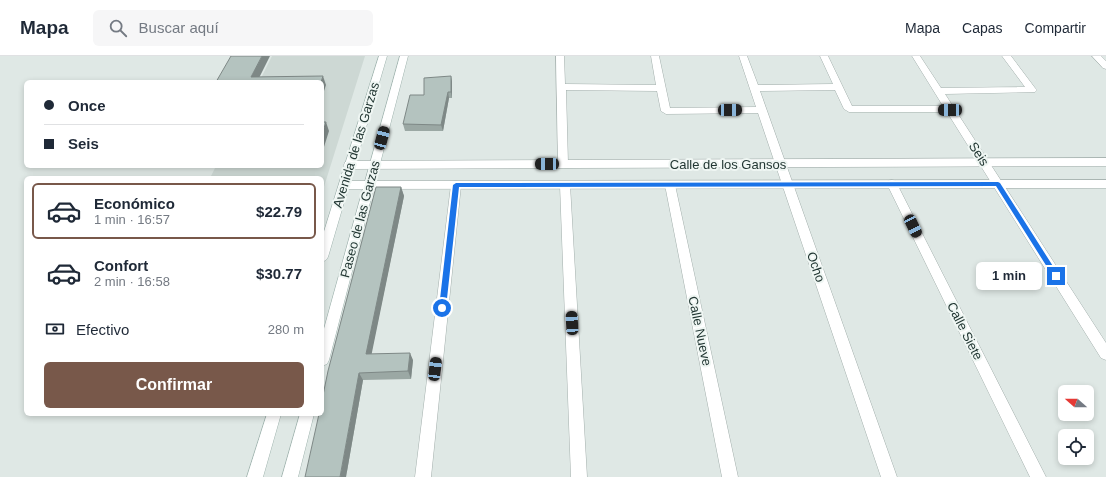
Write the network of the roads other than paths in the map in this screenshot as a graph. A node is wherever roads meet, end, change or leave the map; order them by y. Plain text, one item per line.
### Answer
1 (383, 56) edge
2 (404, 56) edge
3 (560, 56) edge
4 (655, 56) edge
5 (743, 56) edge
6 (824, 56) edge
7 (916, 56) edge
8 (1006, 56) edge
9 (1096, 56) edge
10 (1106, 66) edge
11 (561, 87) junction
12 (838, 87) junction
13 (662, 88) junction
14 (754, 88) junction
15 (938, 91) junction
16 (761, 110) junction
17 (950, 110) junction
18 (1106, 162) edge
19 (984, 163) junction
20 (563, 164) junction
21 (780, 164) junction
22 (349, 165) junction
23 (374, 165) junction
24 (892, 184) junction
25 (998, 184) junction
26 (344, 185) junction
27 (369, 185) junction
28 (456, 185) junction
29 (565, 185) junction
30 (670, 185) junction
31 (787, 185) junction
32 (1105, 185) edge
33 (324, 250) edge
34 (324, 353) edge
35 (1106, 354) edge
36 (273, 416) edge
37 (306, 416) edge
38 (255, 477) edge
39 (290, 477) edge
40 (423, 477) edge
41 (579, 477) edge
42 (730, 477) edge
43 (889, 477) edge
44 (1038, 477) edge

1 - 22 street, Avenida de las Garzas
2 - 23 street, Paseo de las Garzas
3 - 11 street
4 - 13 street
5 - 14 street, Ocho
6 - 12 street
7 - 15 street, Seis
8 - 15 street
9 - 10 street
11 - 13 street
11 - 20 street
12 - 14 street
12 - 17 street
13 - 16 street
14 - 16 street, Ocho
15 - 17 street, Seis
16 - 21 street, Ocho
17 - 19 street, Seis
18 - 19 street, Calle de los Gansos
19 - 21 street, Calle de los Gansos
19 - 25 street, Seis
20 - 21 street, Calle de los Gansos
20 - 23 street, Calle de los Gansos
21 - 31 street, Ocho
22 - 23 street, Calle de los Gansos
22 - 26 street, Avenida de las Garzas
23 - 27 street, Paseo de las Garzas
24 - 25 street
24 - 31 street
24 - 44 street, Calle Siete
25 - 32 street
25 - 35 street, Seis
26 - 27 street
26 - 33 street, Avenida de las Garzas
27 - 28 street
27 - 34 street, Paseo de las Garzas
28 - 29 street
28 - 40 street
29 - 30 street
29 - 41 street
30 - 31 street
30 - 42 street, Calle Nueve
31 - 43 street, Ocho
36 - 38 street
37 - 39 street

